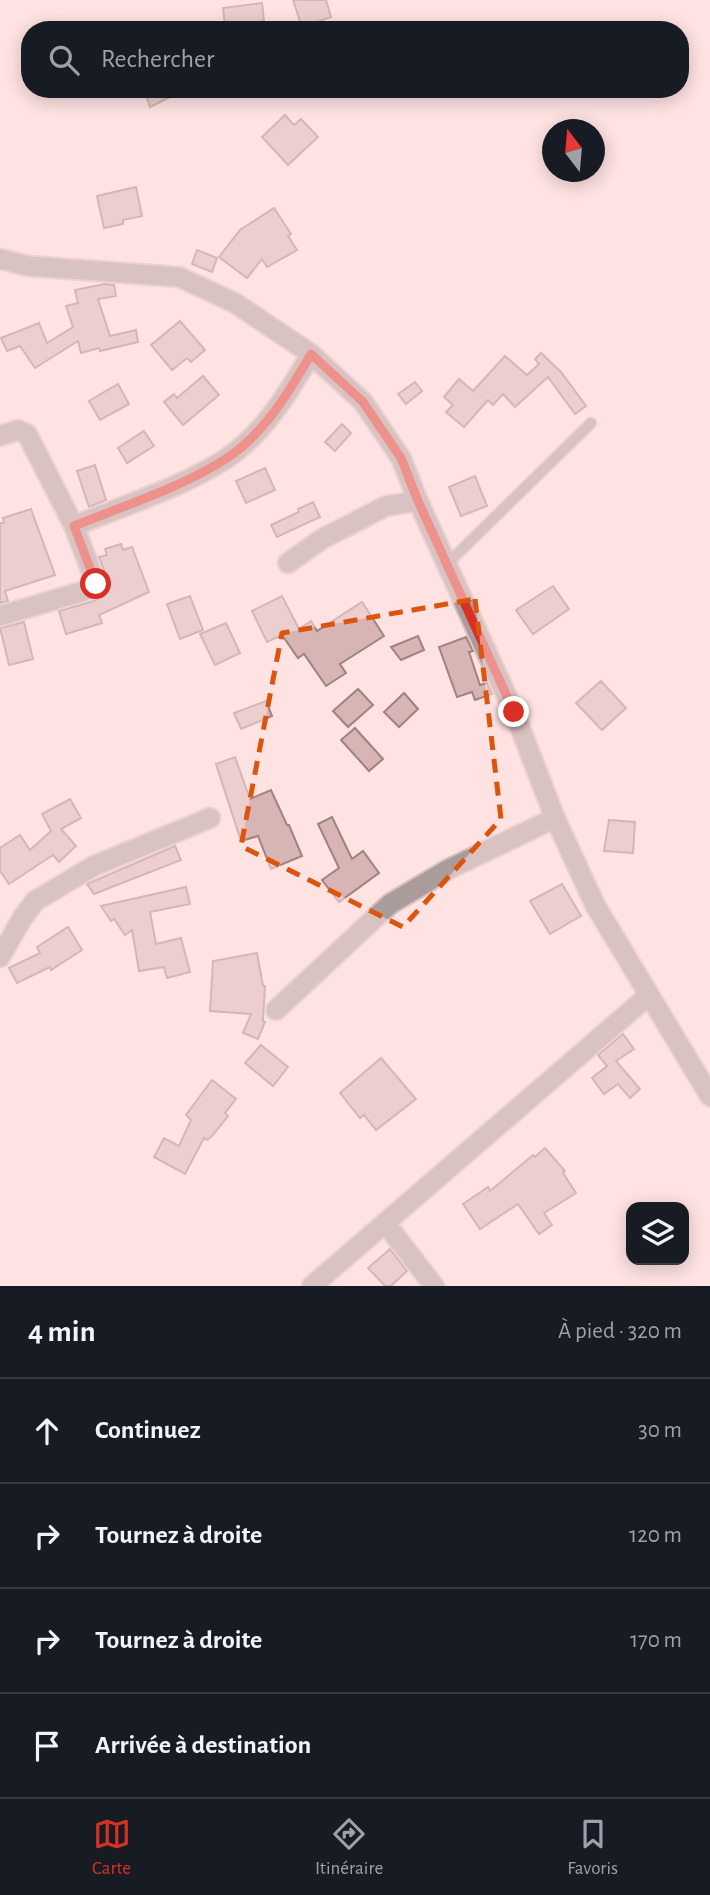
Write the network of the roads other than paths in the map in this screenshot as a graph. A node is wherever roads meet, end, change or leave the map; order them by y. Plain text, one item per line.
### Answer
1 (0, 259) edge
2 (311, 354) junction
3 (591, 423) dead end
4 (0, 436) edge
5 (418, 501) junction
6 (74, 526) junction
7 (288, 562) dead end
8 (446, 564) junction
9 (0, 616) edge
10 (210, 818) dead end
11 (555, 818) junction
12 (0, 957) edge
13 (648, 996) junction
14 (276, 1010) dead end
15 (710, 1096) edge
16 (386, 1224) junction
17 (312, 1286) edge
18 (434, 1286) edge

1 - 2 street
2 - 5 street
2 - 6 street
3 - 8 lane
4 - 6 street
5 - 7 street
5 - 8 street
6 - 9 street
8 - 11 street
10 - 12 street
11 - 13 street
11 - 14 street
13 - 15 street
13 - 16 street
16 - 17 street
16 - 18 street

